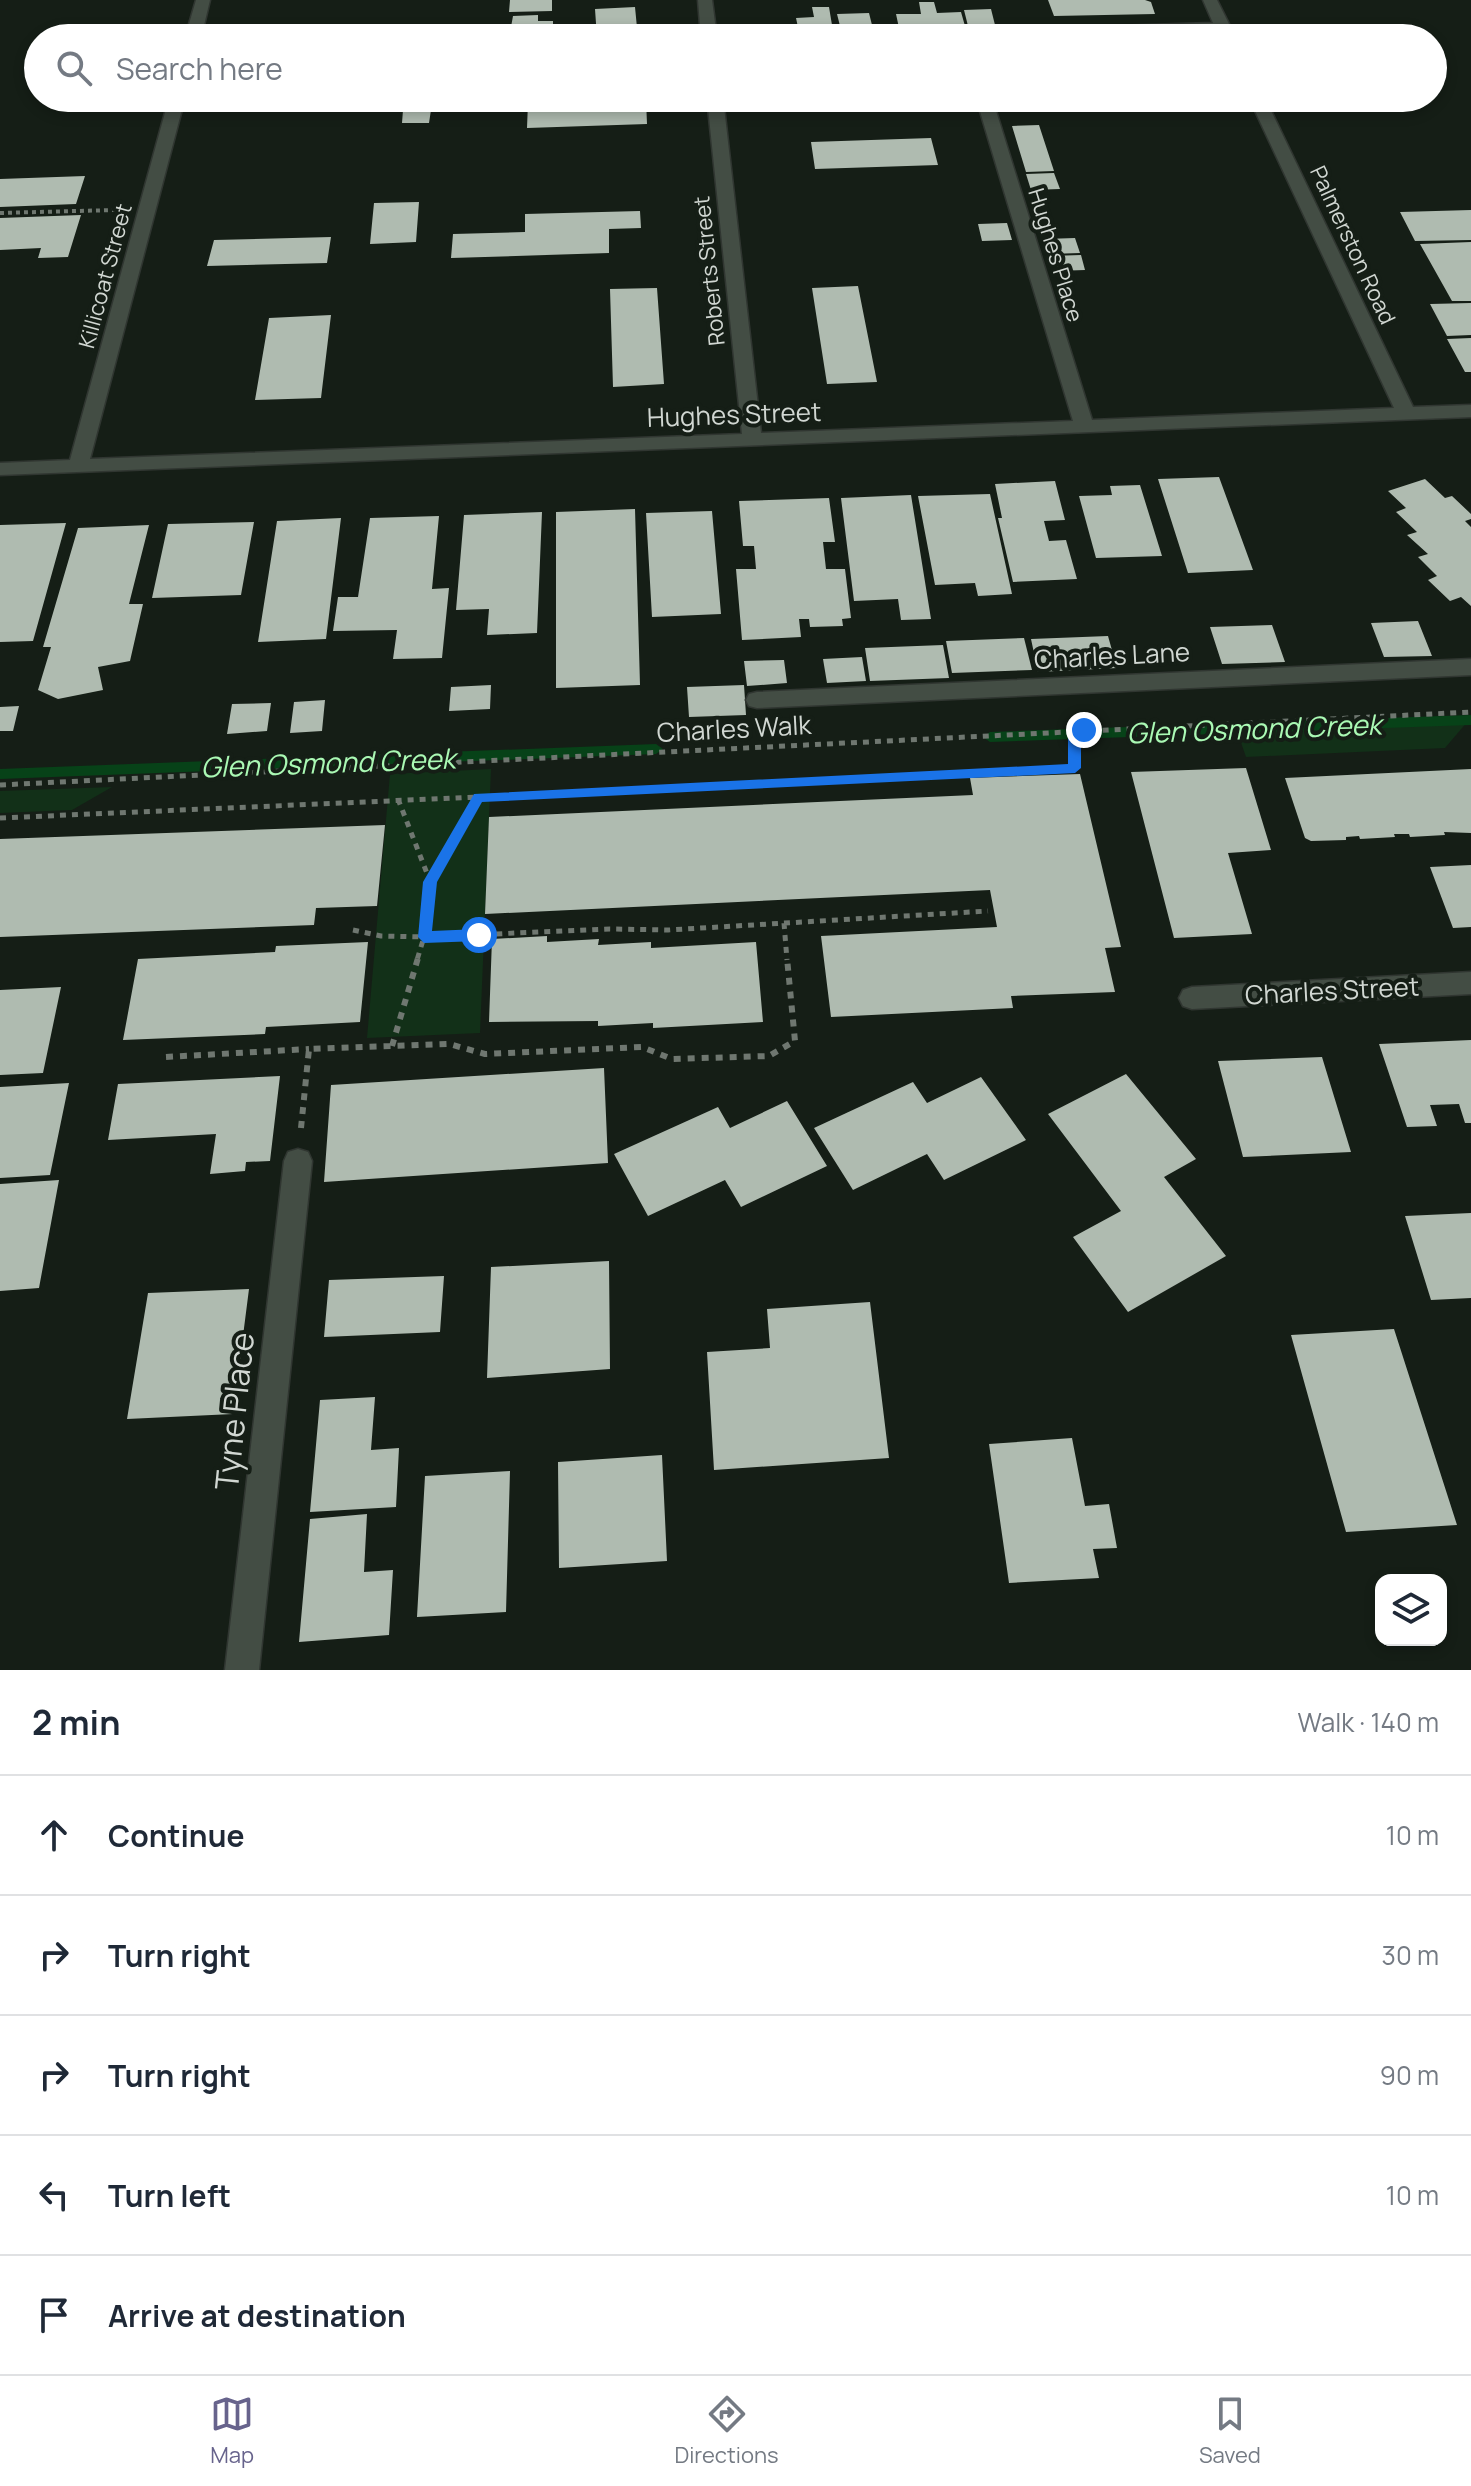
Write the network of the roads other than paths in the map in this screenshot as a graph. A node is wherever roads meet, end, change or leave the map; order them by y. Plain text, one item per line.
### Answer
1 (203, 0) edge
2 (705, 0) edge
3 (1210, 0) edge
4 (197, 24) edge
5 (708, 24) edge
6 (1222, 24) edge
7 (173, 112) edge
8 (717, 112) edge
9 (988, 112) edge
10 (1264, 112) edge
11 (1471, 411) edge
12 (1406, 413) junction
13 (1084, 426) junction
14 (752, 440) junction
15 (78, 466) junction
16 (0, 469) edge
17 (1471, 667) edge
18 (757, 700) dead end
19 (1471, 983) edge
20 (1192, 998) dead end
21 (298, 1161) road end
22 (242, 1670) edge

1 - 4 street
2 - 5 street
3 - 6 street
7 - 15 street, Killicoat Street
8 - 14 street, Roberts Street
9 - 13 street, Hughes Place
10 - 12 street, Palmerston Road
11 - 12 street, Hughes Street
12 - 13 street, Hughes Street
13 - 14 street, Hughes Street
14 - 15 street, Hughes Street
15 - 16 street, Hughes Street
17 - 18 street, Charles Lane
19 - 20 street, Charles Street
21 - 22 street, Tyne Place

